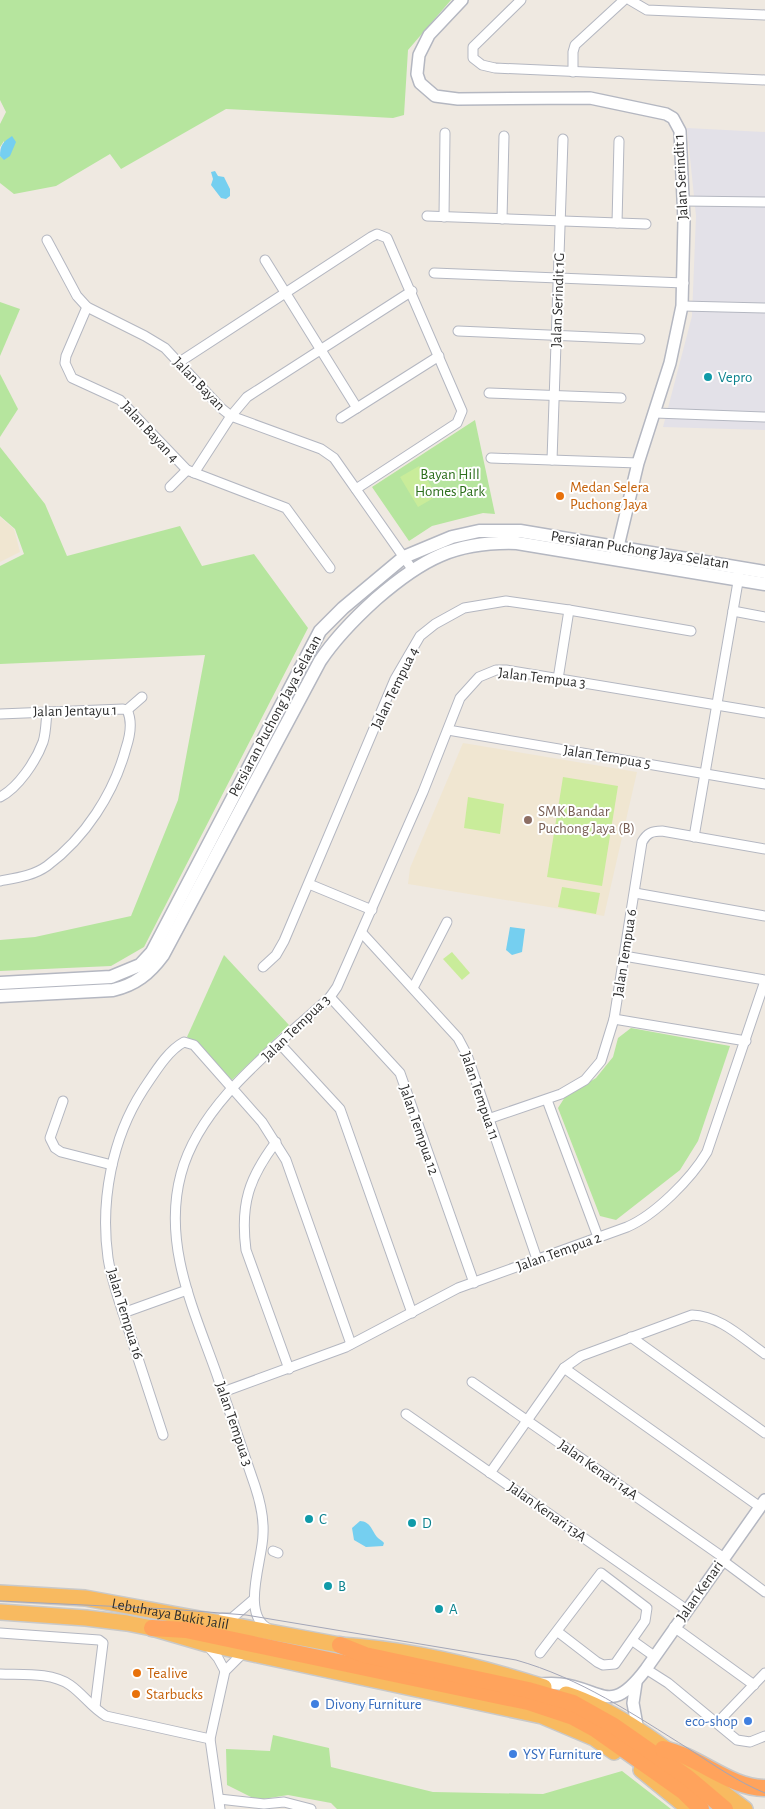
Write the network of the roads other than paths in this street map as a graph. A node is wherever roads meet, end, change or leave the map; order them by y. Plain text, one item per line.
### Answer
1 (462, 0) edge
2 (521, 0) edge
3 (624, 0) edge
4 (630, 0) edge
5 (765, 15) edge
6 (573, 72) junction
7 (765, 80) edge
8 (445, 133) dead end
9 (504, 136) dead end
10 (563, 139) dead end
11 (619, 140) dead end
12 (683, 201) junction
13 (765, 202) edge
14 (427, 216) dead end
15 (444, 217) junction
16 (502, 219) junction
17 (560, 221) junction
18 (617, 223) junction
19 (646, 224) dead end
20 (47, 240) dead end
21 (265, 260) dead end
22 (434, 273) dead end
23 (558, 278) junction
24 (684, 284) junction
25 (412, 291) junction
26 (283, 292) junction
27 (682, 306) junction
28 (87, 307) junction
29 (765, 308) edge
30 (458, 331) dead end
31 (556, 335) junction
32 (640, 338) dead end
33 (321, 350) junction
34 (439, 356) junction
35 (178, 363) junction
36 (489, 393) dead end
37 (554, 395) junction
38 (621, 398) dead end
39 (358, 408) junction
40 (655, 413) junction
41 (231, 416) junction
42 (765, 417) edge
43 (342, 418) dead end
44 (491, 458) dead end
45 (552, 460) junction
46 (638, 463) junction
47 (190, 471) junction
48 (170, 487) dead end
49 (356, 489) junction
50 (616, 552) junction
51 (404, 557) junction
52 (330, 568) dead end
53 (412, 569) junction
54 (765, 572) edge
55 (740, 573) junction
56 (765, 584) edge
57 (569, 610) junction
58 (733, 611) junction
59 (765, 617) edge
60 (691, 631) dead end
61 (558, 679) junction
62 (142, 697) dead end
63 (718, 704) junction
64 (127, 710) junction
65 (47, 711) junction
66 (765, 713) edge
67 (0, 714) edge
68 (448, 730) junction
69 (706, 773) junction
70 (765, 784) edge
71 (0, 798) edge
72 (694, 837) junction
73 (765, 849) edge
74 (0, 881) edge
75 (309, 884) junction
76 (635, 892) junction
77 (372, 910) junction
78 (765, 916) edge
79 (447, 922) dead end
80 (362, 934) junction
81 (624, 956) junction
82 (263, 967) dead end
83 (765, 980) edge
84 (0, 983) edge
85 (413, 988) junction
86 (2, 997) edge
87 (330, 998) junction
88 (614, 1018) junction
89 (746, 1041) junction
90 (280, 1044) junction
91 (232, 1089) junction
92 (547, 1100) junction
93 (63, 1101) dead end
94 (488, 1119) junction
95 (276, 1142) junction
96 (112, 1165) junction
97 (598, 1237) junction
98 (537, 1259) junction
99 (474, 1283) junction
100 (187, 1290) junction
101 (123, 1313) junction
102 (412, 1313) junction
103 (631, 1337) junction
104 (351, 1344) junction
105 (765, 1354) edge
106 (564, 1368) junction
107 (289, 1369) junction
108 (472, 1382) dead end
109 (223, 1392) junction
110 (406, 1414) dead end
111 (526, 1420) junction
112 (765, 1433) edge
113 (163, 1435) dead end
114 (490, 1473) junction
115 (763, 1504) edge
116 (723, 1559) junction
117 (765, 1592) edge
118 (0, 1593) edge
119 (253, 1600) junction
120 (687, 1610) junction
121 (3, 1614) edge
122 (196, 1618) junction
123 (674, 1627) junction
124 (152, 1628) junction
125 (274, 1631) junction
126 (558, 1632) junction
127 (0, 1633) edge
128 (633, 1641) junction
129 (206, 1644) junction
130 (340, 1645) junction
131 (244, 1652) junction
132 (540, 1653) dead end
133 (654, 1656) junction
134 (646, 1670) junction
135 (225, 1671) junction
136 (765, 1673) edge
137 (0, 1674) edge
138 (636, 1683) junction
139 (536, 1684) junction
140 (754, 1685) junction
141 (95, 1707) junction
142 (718, 1723) junction
143 (638, 1731) junction
144 (765, 1736) edge
145 (210, 1739) junction
146 (663, 1749) junction
147 (765, 1788) edge
148 (219, 1799) junction
149 (263, 1807) edge
150 (220, 1809) edge
151 (312, 1809) edge
152 (689, 1809) edge
153 (701, 1809) edge
154 (725, 1809) edge
155 (745, 1809) edge

1 - 12 street, Jalan Serindit 1
2 - 6 street
3 - 6 street
4 - 5 street
6 - 7 street
8 - 15 street
9 - 16 street
10 - 17 street, Jalan Serindit 1G
11 - 18 street
12 - 13 street
12 - 24 street, Jalan Serindit 1
14 - 15 street
15 - 16 street
16 - 17 street
17 - 18 street
17 - 23 street, Jalan Serindit 1G
18 - 19 street
20 - 28 street, Jalan Bayan
21 - 26 street
22 - 23 street
23 - 24 street
23 - 31 street, Jalan Serindit 1G
24 - 27 street, Jalan Serindit 1
25 - 26 street
25 - 33 street
25 - 34 street
26 - 33 street
26 - 35 street
27 - 29 street
27 - 40 street, Jalan Serindit 1
28 - 35 street, Jalan Bayan
28 - 47 street, Jalan Bayan 4
30 - 31 street
31 - 32 street
31 - 37 street, Jalan Serindit 1G
33 - 39 street
33 - 41 street
34 - 39 street
34 - 49 street
35 - 41 street, Jalan Bayan
36 - 37 street
37 - 38 street
37 - 45 street, Jalan Serindit 1G
39 - 43 street
40 - 42 street
40 - 46 street, Jalan Serindit 1
41 - 47 street
41 - 49 street, Jalan Bayan
44 - 45 street
45 - 46 street
46 - 50 street, Jalan Serindit 1
47 - 48 street
47 - 52 street, Jalan Bayan 4
49 - 51 street, Jalan Bayan
50 - 51 main road, Persiaran Puchong Jaya Selatan
50 - 53 main road, Persiaran Puchong Jaya Selatan
50 - 55 main road, Persiaran Puchong Jaya Selatan
51 - 53 street, Jalan Bayan
51 - 84 main road, Persiaran Puchong Jaya Selatan
53 - 86 main road, Persiaran Puchong Jaya Selatan
54 - 55 main road, Persiaran Puchong Jaya Selatan
55 - 56 main road, Persiaran Puchong Jaya Selatan
55 - 58 street
57 - 60 street, Jalan Tempua 4
57 - 61 street
57 - 75 street, Jalan Tempua 4
58 - 59 street
58 - 63 street
61 - 63 street, Jalan Tempua 3
61 - 68 street, Jalan Tempua 3
62 - 64 street
63 - 66 street, Jalan Tempua 3
63 - 69 street
64 - 65 street, Jalan Jentayu 1
64 - 74 street, Jalan Jentayu 1
65 - 67 street, Jalan Jentayu 1
65 - 71 street
68 - 69 street, Jalan Tempua 5
68 - 77 street, Jalan Tempua 3
69 - 70 street, Jalan Tempua 5
69 - 72 street
72 - 73 street, Jalan Tempua 6
72 - 76 street, Jalan Tempua 6
75 - 77 street
75 - 82 street, Jalan Tempua 4
76 - 78 street
76 - 81 street, Jalan Tempua 6
77 - 80 street, Jalan Tempua 3
79 - 85 street
80 - 85 street, Jalan Tempua 11
80 - 87 street, Jalan Tempua 3
81 - 83 street
81 - 88 street, Jalan Tempua 6
83 - 89 street, Jalan Tempua 2
85 - 94 street, Jalan Tempua 11
87 - 90 street, Jalan Tempua 3
87 - 99 street, Jalan Tempua 12
88 - 89 street
88 - 92 street, Jalan Tempua 6
89 - 97 street, Jalan Tempua 2
90 - 91 street, Jalan Tempua 3
90 - 102 street
91 - 95 street
91 - 96 street, Jalan Tempua 16
91 - 100 street, Jalan Tempua 3
92 - 94 street, Jalan Tempua 6
92 - 97 street
93 - 96 street
94 - 98 street, Jalan Tempua 11
95 - 104 street
95 - 107 street
96 - 101 street, Jalan Tempua 16
97 - 98 street, Jalan Tempua 2
98 - 99 street, Jalan Tempua 2
99 - 102 street, Jalan Tempua 2
100 - 101 street
100 - 109 street, Jalan Tempua 3
101 - 113 street, Jalan Tempua 16
102 - 104 street, Jalan Tempua 2
103 - 105 street
103 - 106 street
103 - 112 street
104 - 107 street, Jalan Tempua 2
106 - 111 street
106 - 115 street
107 - 109 street, Jalan Tempua 2
108 - 111 street, Jalan Kenari 14A
109 - 119 street, Jalan Tempua 3
110 - 114 street, Jalan Kenari 13A
111 - 114 street
111 - 116 street, Jalan Kenari 14A
114 - 120 street, Jalan Kenari 13A
115 - 116 street, Jalan Kenari
116 - 117 street, Jalan Kenari 14A
116 - 120 street, Jalan Kenari
118 - 122 highway, Lebuhraya Bukit Jalil
119 - 122 street
119 - 125 street, Jalan Tempua 3
120 - 123 street, Jalan Kenari
121 - 124 highway, Lebuhraya Bukit Jalil
122 - 125 highway, Lebuhraya Bukit Jalil
123 - 133 street, Jalan Kenari
123 - 140 street
124 - 129 highway, Lebuhraya Bukit Jalil
124 - 153 highway
125 - 130 highway, Lebuhraya Bukit Jalil
126 - 128 street
126 - 128 street
126 - 132 street
127 - 141 street
128 - 133 street
129 - 131 highway, Lebuhraya Bukit Jalil
129 - 135 street
130 - 139 highway, Lebuhraya Bukit Jalil
130 - 154 highway
131 - 135 street
131 - 152 highway, Lebuhraya Bukit Jalil
133 - 134 street, Jalan Kenari
134 - 138 street, Jalan Kenari
134 - 142 street
135 - 145 street
136 - 140 street
137 - 141 street
138 - 139 street, Jalan Kenari
138 - 143 street
139 - 143 highway, Lebuhraya Bukit Jalil
140 - 142 street
141 - 145 street
142 - 144 street
143 - 146 highway, Lebuhraya Bukit Jalil
145 - 148 street
146 - 147 highway
146 - 155 highway, Lebuhraya Bukit Jalil
148 - 149 street
148 - 150 street
149 - 151 street

